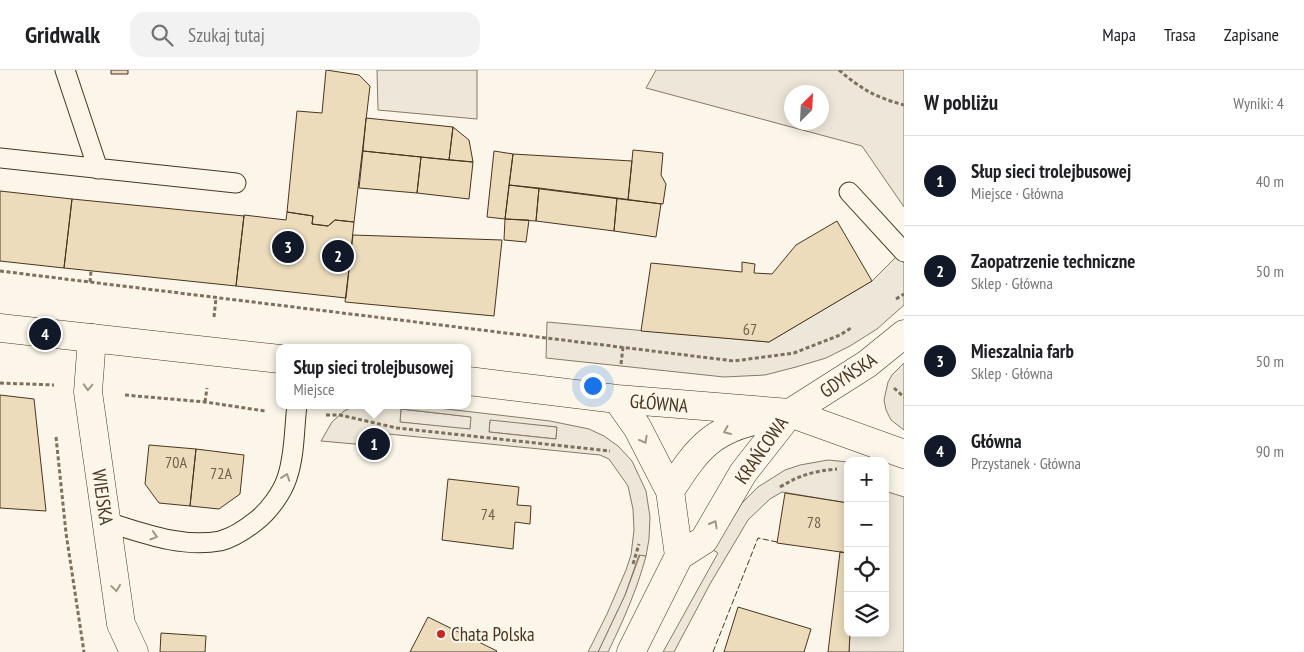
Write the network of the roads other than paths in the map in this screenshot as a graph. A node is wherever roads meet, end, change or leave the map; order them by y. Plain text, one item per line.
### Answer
1 (65, 70) edge
2 (0, 158) edge
3 (98, 169) junction
4 (236, 183) dead end
5 (849, 192) dead end
6 (904, 252) edge
7 (0, 328) edge
8 (904, 334) edge
9 (92, 338) junction
10 (276, 359) edge
11 (471, 381) edge
12 (617, 399) junction
13 (297, 409) edge
14 (790, 414) junction
15 (904, 454) edge
16 (670, 491) junction
17 (107, 522) junction
18 (678, 556) junction
19 (134, 652) edge
20 (631, 652) edge

1 - 3 lane
2 - 3 lane
3 - 4 lane
5 - 6 lane
7 - 9 street
8 - 14 street, GDYŃSKA
9 - 10 street
9 -> 17 street, WIEJSKA
11 - 12 street, GŁÓWNA
12 - 14 street, GŁÓWNA
12 -> 16 street
17 -> 13 lane
14 - 15 street, GŁÓWNA
14 -> 16 street, KRAŃCOWA
18 -> 14 street, KRAŃCOWA
16 - 18 street
17 -> 19 street, WIEJSKA
18 - 20 street

